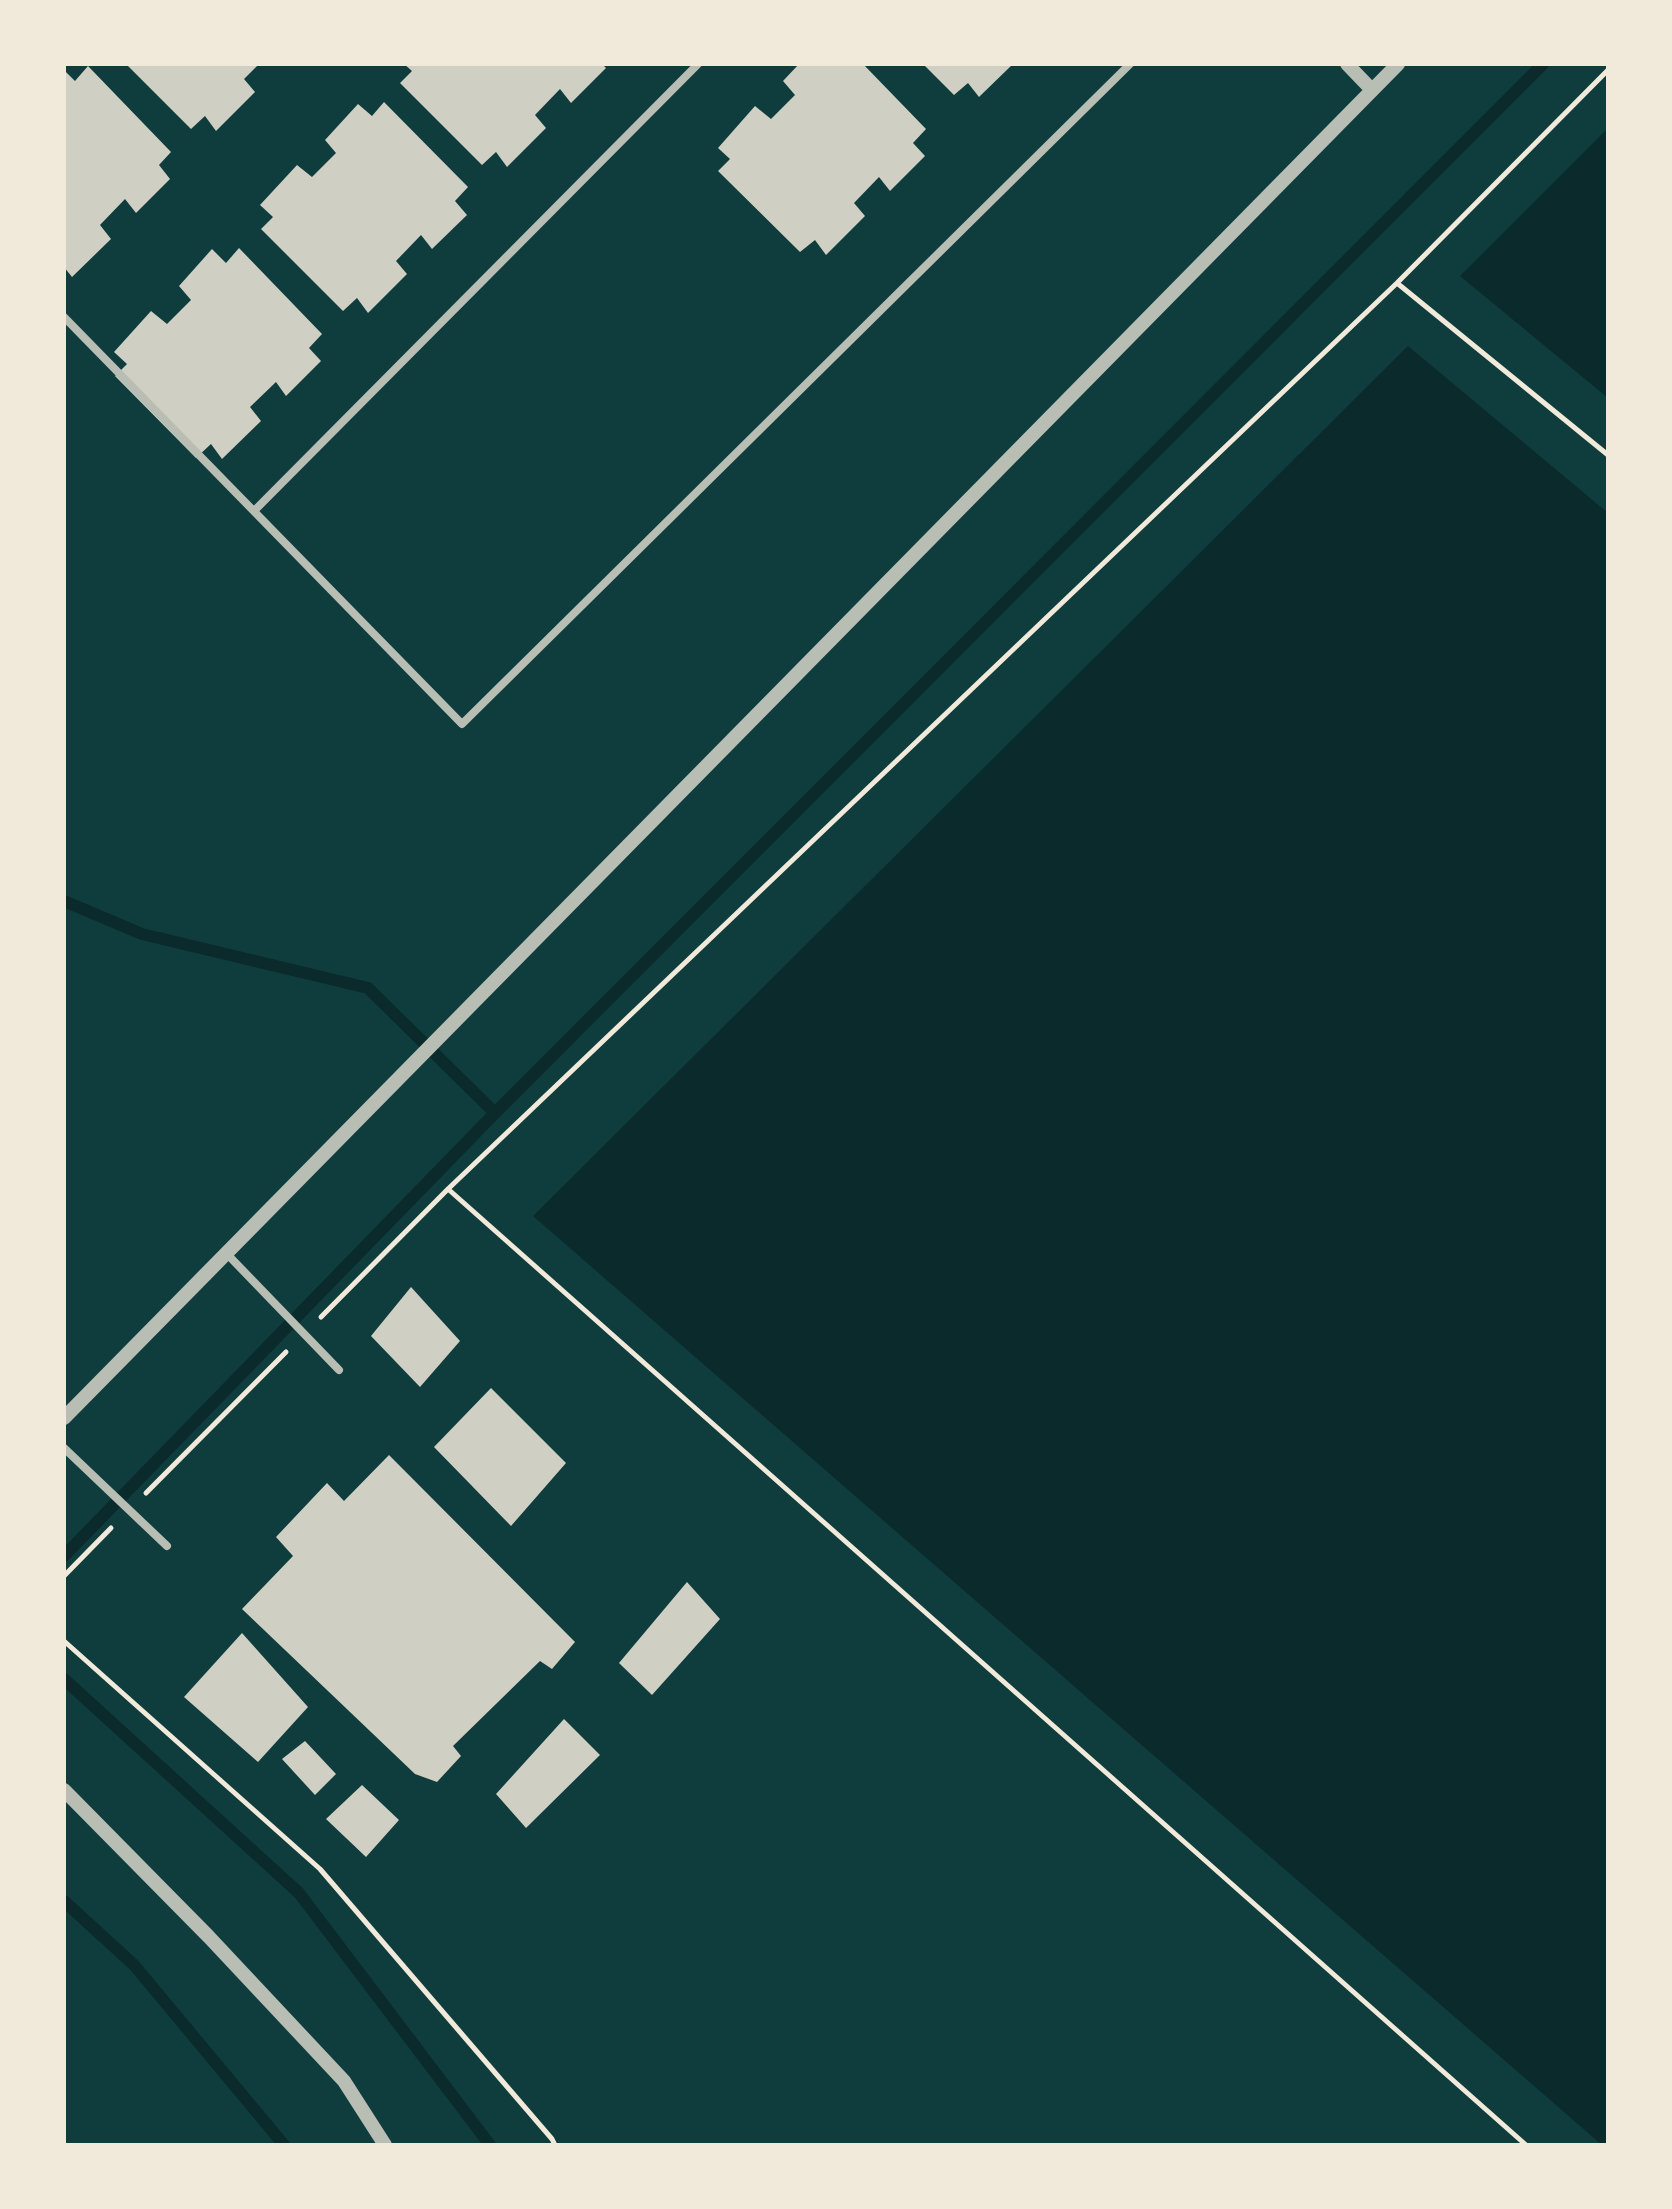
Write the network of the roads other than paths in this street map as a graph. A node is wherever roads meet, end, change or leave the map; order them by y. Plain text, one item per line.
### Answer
1 (698, 64) edge
2 (1130, 64) edge
3 (1347, 64) edge
4 (1398, 64) edge
5 (1372, 90) junction
6 (64, 317) edge
7 (254, 511) junction
8 (227, 1254) junction
9 (339, 1370) dead end
10 (64, 1418) edge
11 (64, 1448) edge
12 (167, 1546) dead end
13 (64, 1790) edge
14 (385, 2145) edge

1 - 7 street
2 - 7 street
3 - 5 street
4 - 5 street
5 - 8 street
6 - 7 street
8 - 9 street
8 - 10 street
11 - 12 street
13 - 14 street

